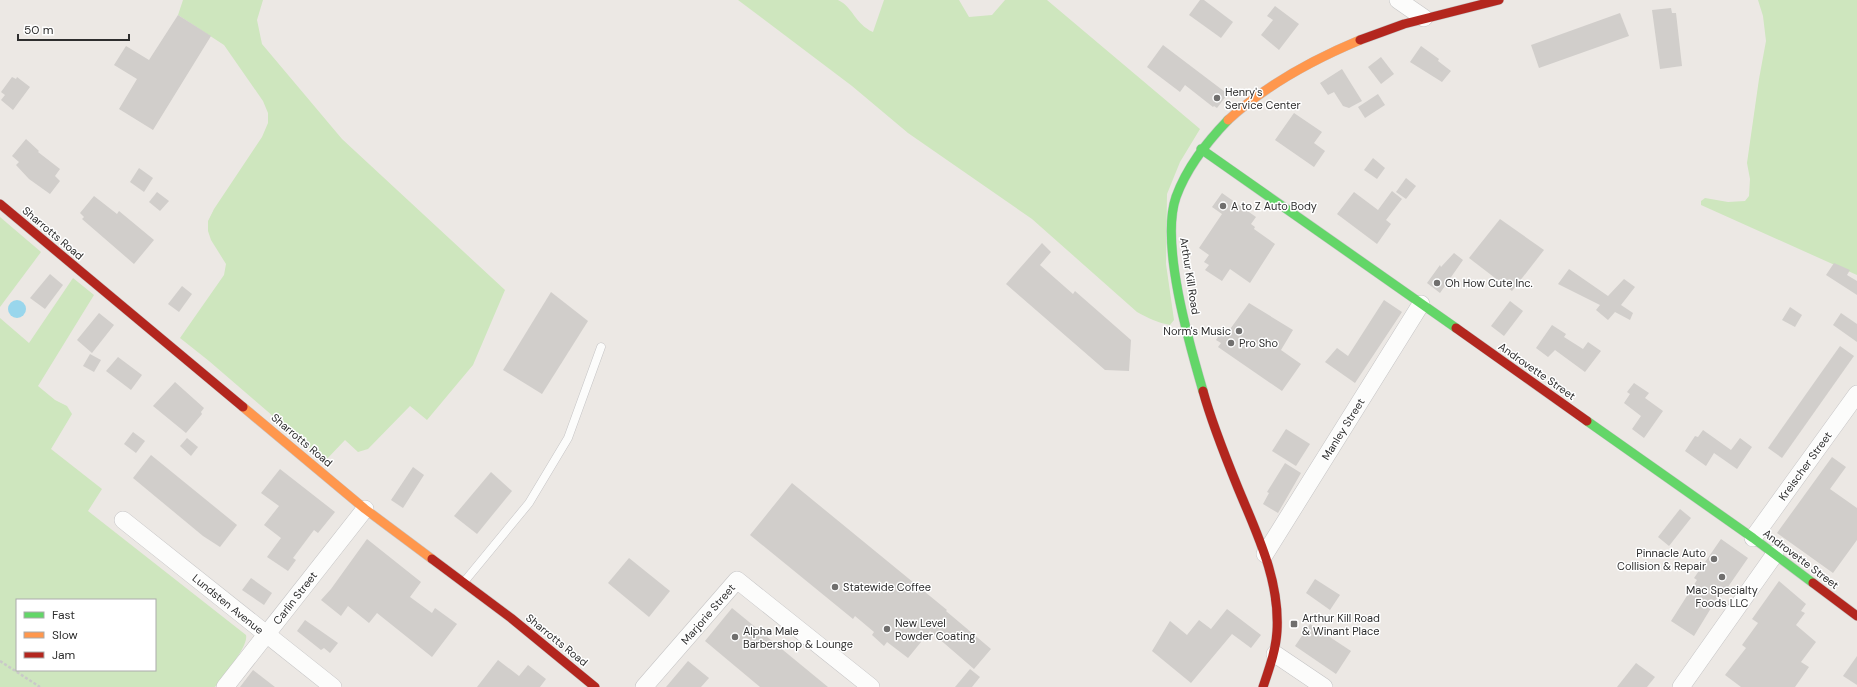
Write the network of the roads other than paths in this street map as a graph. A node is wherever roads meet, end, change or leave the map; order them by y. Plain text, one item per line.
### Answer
1 (1398, 0) edge
2 (1499, 0) edge
3 (1424, 18) junction
4 (1200, 149) junction
5 (0, 204) edge
6 (1421, 304) junction
7 (600, 347) dead end
8 (1857, 394) edge
9 (365, 509) junction
10 (123, 520) dead end
11 (1753, 538) junction
12 (1265, 554) junction
13 (1775, 554) junction
14 (463, 582) junction
15 (1857, 616) edge
16 (266, 635) junction
17 (1274, 654) junction
18 (225, 687) edge
19 (333, 687) edge
20 (595, 687) edge
21 (644, 687) edge
22 (871, 687) edge
23 (1263, 687) edge
24 (1324, 687) edge
25 (1681, 687) edge

1 - 3 street
2 - 3 street, Arthur Kill Road
3 - 4 street, Arthur Kill Road
4 - 6 street, Androvette Street
4 - 12 street, Arthur Kill Road
5 - 9 street, Sharrotts Road
6 - 11 street, Androvette Street
6 - 12 street, Manley Street
7 - 14 lane
8 - 11 street, Kreischer Street
9 - 14 street, Sharrotts Road
9 - 16 street, Carlin Street
10 - 16 street, Lundsten Avenue
11 - 13 street, Androvette Street
12 - 17 street, Arthur Kill Road
13 - 15 street, Androvette Street
13 - 25 street
14 - 20 street, Sharrotts Road
16 - 18 street, Carlin Street
16 - 19 street, Lundsten Avenue
17 - 23 street, Arthur Kill Road
17 - 24 street
21 - 22 street, Marjorie Street

